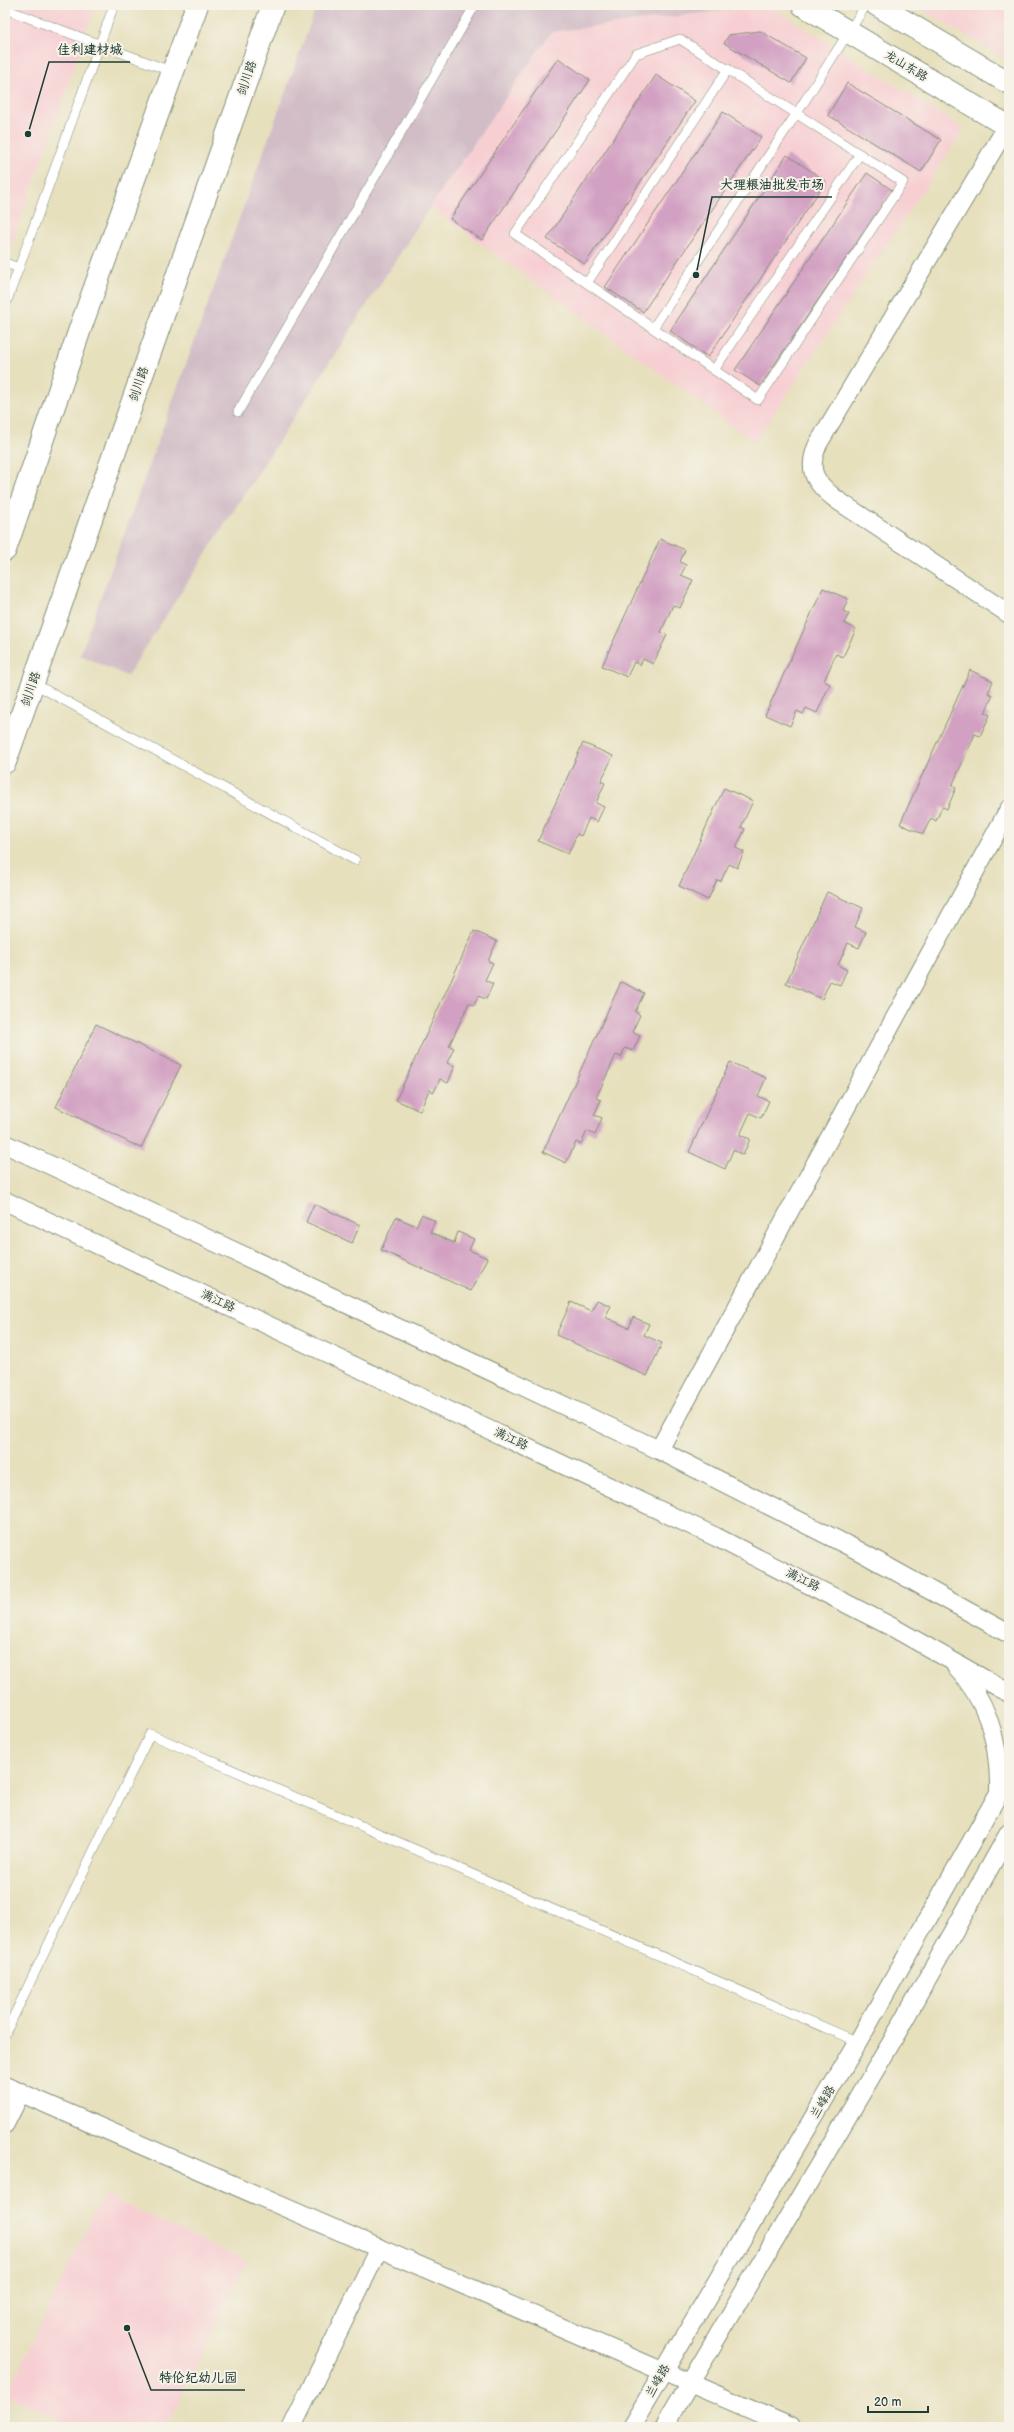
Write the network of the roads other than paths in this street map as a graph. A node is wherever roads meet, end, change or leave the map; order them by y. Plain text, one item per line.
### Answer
1 (114, 5) edge
2 (197, 5) edge
3 (272, 5) edge
4 (475, 5) edge
5 (803, 5) edge
6 (866, 5) edge
7 (877, 5) edge
8 (5, 9) edge
9 (848, 32) junction
10 (100, 44) junction
11 (728, 69) junction
12 (173, 72) junction
13 (1009, 83) edge
14 (797, 113) junction
15 (1009, 123) edge
16 (1009, 127) edge
17 (860, 154) junction
18 (5, 263) edge
19 (19, 268) junction
20 (587, 284) junction
21 (5, 306) edge
22 (653, 328) junction
23 (714, 370) junction
24 (238, 412) dead end
25 (7, 538) edge
26 (1009, 614) edge
27 (33, 683) junction
28 (5, 762) edge
29 (1009, 809) edge
30 (355, 860) dead end
31 (5, 1144) edge
32 (5, 1201) edge
33 (659, 1450) junction
34 (977, 1616) junction
35 (1009, 1619) edge
36 (1009, 1634) edge
37 (948, 1658) junction
38 (1009, 1694) edge
39 (1009, 1775) edge
40 (1000, 1792) junction
41 (1009, 1833) edge
42 (5, 2034) edge
43 (858, 2042) junction
44 (13, 2089) edge
45 (5, 2124) edge
46 (379, 2248) junction
47 (664, 2372) junction
48 (690, 2383) junction
49 (292, 2427) edge
50 (631, 2427) edge
51 (664, 2427) edge
52 (791, 2427) edge

1 - 10 lane
2 - 12 main road
3 - 27 main road, 剑川路
4 - 24 lane
5 - 9 main road, 龙山东路
6 - 9 lane
7 - 13 main road
8 - 10 lane
9 - 14 lane
9 - 16 main road, 龙山东路
10 - 12 lane
10 - 19 lane
11 - 14 lane
11 - 20 lane
11 - 20 lane
12 - 25 main road
14 - 17 lane
14 - 22 lane
15 - 16 street
16 - 26 street
17 - 23 lane
17 - 23 lane
18 - 19 lane
19 - 21 lane
20 - 22 lane
22 - 23 lane
27 - 28 main road, 剑川路
27 - 30 lane
29 - 33 street
31 - 33 street
32 - 37 street, 满江路
33 - 34 street
34 - 35 street
34 - 36 street
37 - 38 street, 满江路
37 - 40 street
39 - 40 street, 兰峰路
40 - 43 street, 兰峰路
41 - 48 street
42 - 43 lane
43 - 47 street, 兰峰路
44 - 45 street
44 - 46 street
46 - 47 street
46 - 49 street
47 - 48 street
47 - 50 street, 兰峰路
48 - 51 street
48 - 52 street

